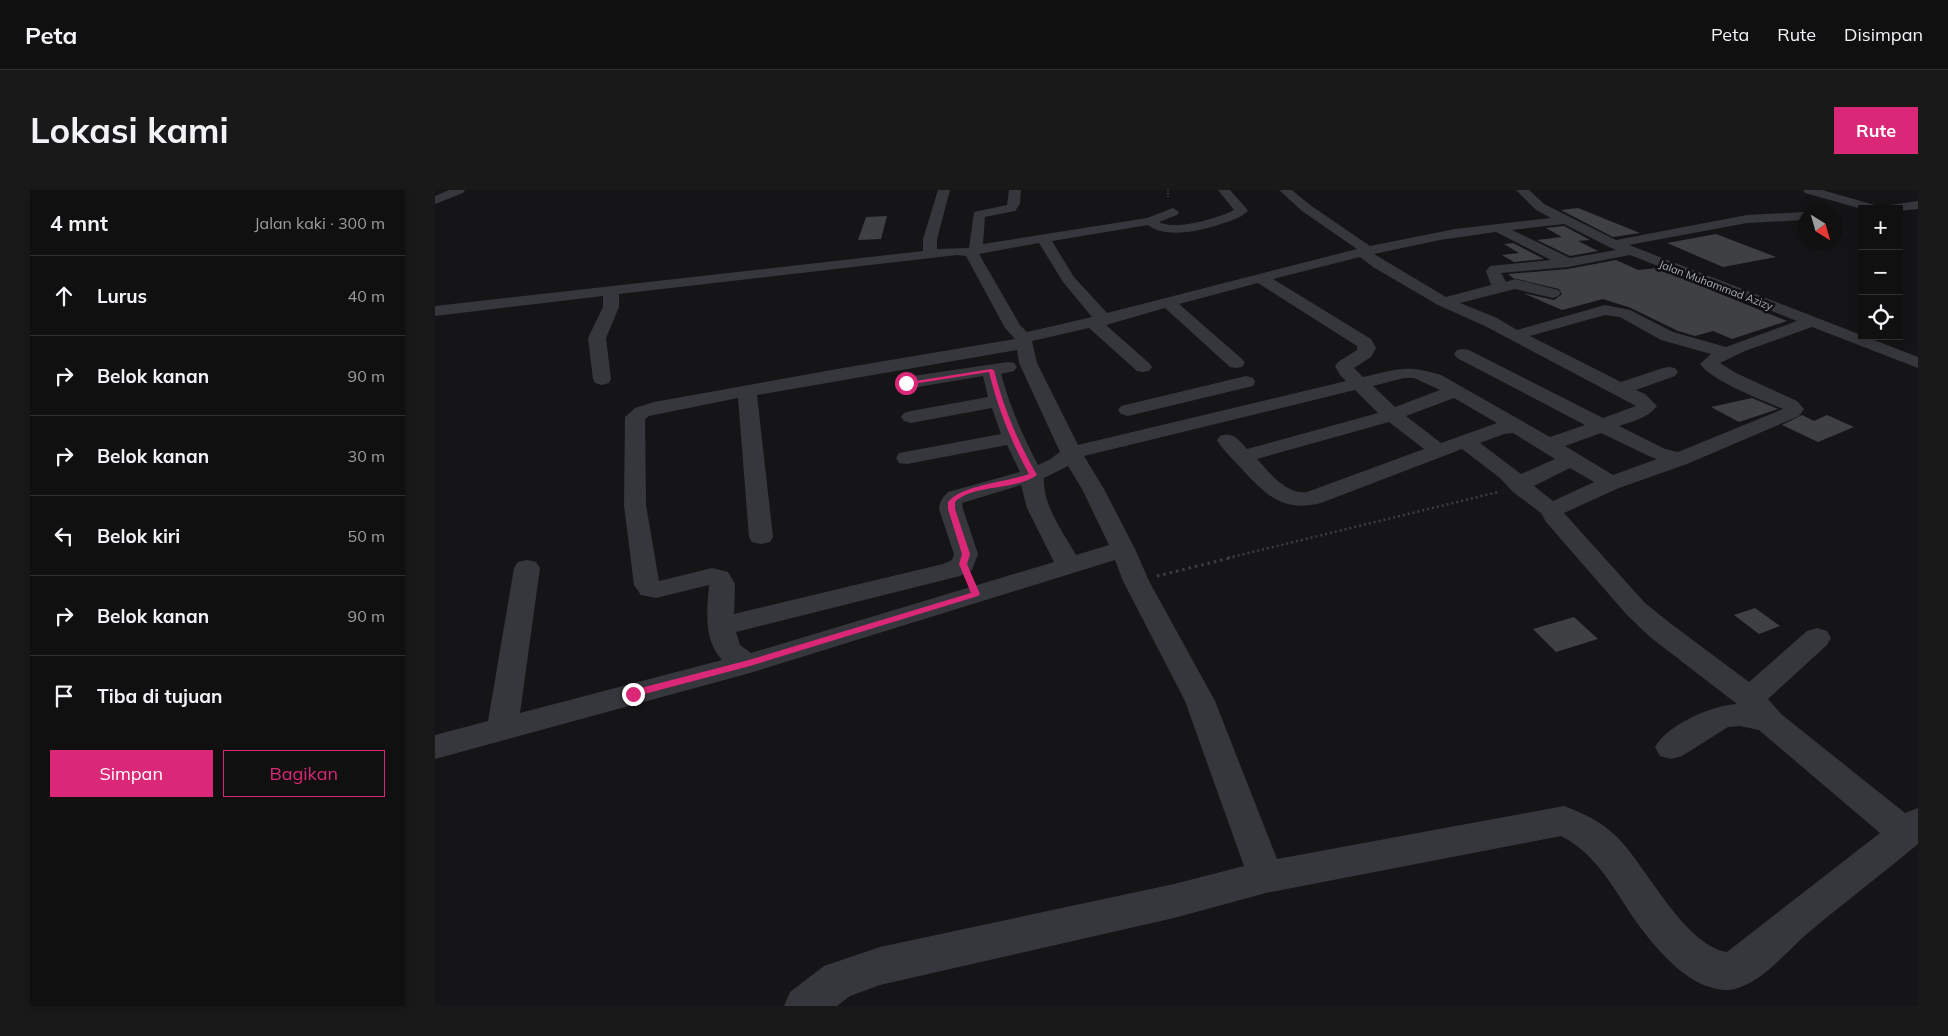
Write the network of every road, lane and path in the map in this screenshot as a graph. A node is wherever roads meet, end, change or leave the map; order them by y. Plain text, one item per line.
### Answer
1 (459, 190) edge
2 (944, 190) edge
3 (1015, 190) edge
4 (1224, 190) edge
5 (1285, 190) edge
6 (1522, 190) edge
7 (1809, 190) edge
8 (435, 200) edge
9 (1860, 205) edge
10 (1918, 205) edge
11 (1903, 207) edge
12 (1173, 212) dead end
13 (1858, 214) edge
14 (1844, 215) dead end
15 (1798, 216) edge
16 (1150, 220) junction
17 (1564, 220) junction
18 (1498, 228) junction
19 (1044, 239) junction
20 (1614, 244) junction
21 (973, 251) junction
22 (1368, 251) junction
23 (1631, 251) junction
24 (930, 254) junction
25 (1568, 263) junction
26 (1261, 278) junction
27 (1498, 289) junction
28 (611, 290) junction
29 (1553, 293) dead end
30 (1167, 302) junction
31 (1444, 302) junction
32 (435, 311) edge
33 (1099, 321) junction
34 (1811, 322) junction
35 (1518, 337) junction
36 (1025, 348) junction
37 (1725, 353) junction
38 (1463, 354) dead end
39 (1236, 363) dead end
40 (1918, 364) edge
41 (1143, 367) dead end
42 (991, 370) junction
43 (1669, 372) dead end
44 (602, 379) dead end
45 (1246, 382) dead end
46 (906, 383) dead end
47 (1358, 383) junction
48 (1620, 389) junction
49 (747, 390) junction
50 (1455, 391) junction
51 (999, 401) junction
52 (1393, 415) junction
53 (911, 417) dead end
54 (1601, 426) junction
55 (1519, 427) junction
56 (1147, 433) junction
57 (1013, 438) junction
58 (1227, 440) dead end
59 (1465, 442) junction
60 (1548, 445) junction
61 (1439, 451) junction
62 (1071, 453) junction
63 (1244, 456) junction
64 (907, 458) dead end
65 (1679, 458) junction
66 (1572, 459) junction
67 (1033, 475) junction
68 (1611, 483) junction
69 (1521, 487) junction
70 (1551, 510) junction
71 (761, 537) dead end
72 (1123, 549) junction
73 (963, 564) junction
74 (1069, 566) junction
75 (527, 568) dead end
76 (1136, 581) junction
77 (975, 594) junction
78 (721, 626) junction
79 (1817, 638) dead end
80 (750, 663) junction
81 (1750, 698) junction
82 (1770, 722) junction
83 (502, 729) junction
84 (435, 747) edge
85 (1671, 747) dead end
86 (1911, 828) edge
87 (1266, 877) junction
88 (804, 1006) edge

1 - 8 street
2 - 24 street
3 - 21 street
4 - 16 street
5 - 22 street
6 - 17 street, Jalan Muhammad Azizy
7 - 9 street
10 - 11 street
12 - 16 street
13 - 14 street
15 - 20 street
16 - 19 street
17 - 18 street
17 - 20 street, Jalan Muhammad Azizy
18 - 22 street
18 - 25 street
19 - 21 street
19 - 33 street
20 - 23 street, Jalan Muhammad Azizy
21 - 24 street
21 - 36 street
22 - 26 street
22 - 31 street
23 - 25 street
23 - 34 street, Jalan Muhammad Azizy
24 - 28 street
25 - 27 street
26 - 30 street
26 - 47 street
27 - 29 street
27 - 31 street
28 - 32 street
28 - 44 street
30 - 33 street
30 - 39 street
31 - 35 street
33 - 36 street
33 - 41 street
34 - 37 street
34 - 40 street, Jalan Muhammad Azizy
35 - 37 street
35 - 48 street
36 - 42 street
36 - 49 street
36 - 62 street
37 - 65 street
38 - 54 street
42 - 46 street
42 - 51 street
43 - 48 street
45 - 56 street
47 - 50 street
47 - 52 street
47 - 56 street
48 - 54 street
49 - 71 street
49 - 78 street
50 - 52 street
50 - 55 street
51 - 53 street
51 - 57 street
52 - 61 street
52 - 63 street
54 - 60 street
54 - 65 street
55 - 59 street
55 - 60 street
56 - 62 street
57 - 64 street
57 - 67 street
58 - 63 street
59 - 61 street
59 - 69 street
60 - 66 street
61 - 63 street
62 - 67 street
62 - 72 street
65 - 68 street
66 - 68 street
66 - 69 street
67 - 73 street
67 - 74 street
68 - 70 street
69 - 70 street
69 - 76 path
70 - 81 street
72 - 74 street
72 - 76 street
73 - 77 street
73 - 78 street
74 - 77 street
75 - 83 street
76 - 87 street
77 - 80 street
78 - 80 street
79 - 81 street
80 - 83 street
81 - 82 street
82 - 85 street
82 - 86 street
83 - 84 street
86 - 87 street
87 - 88 street

